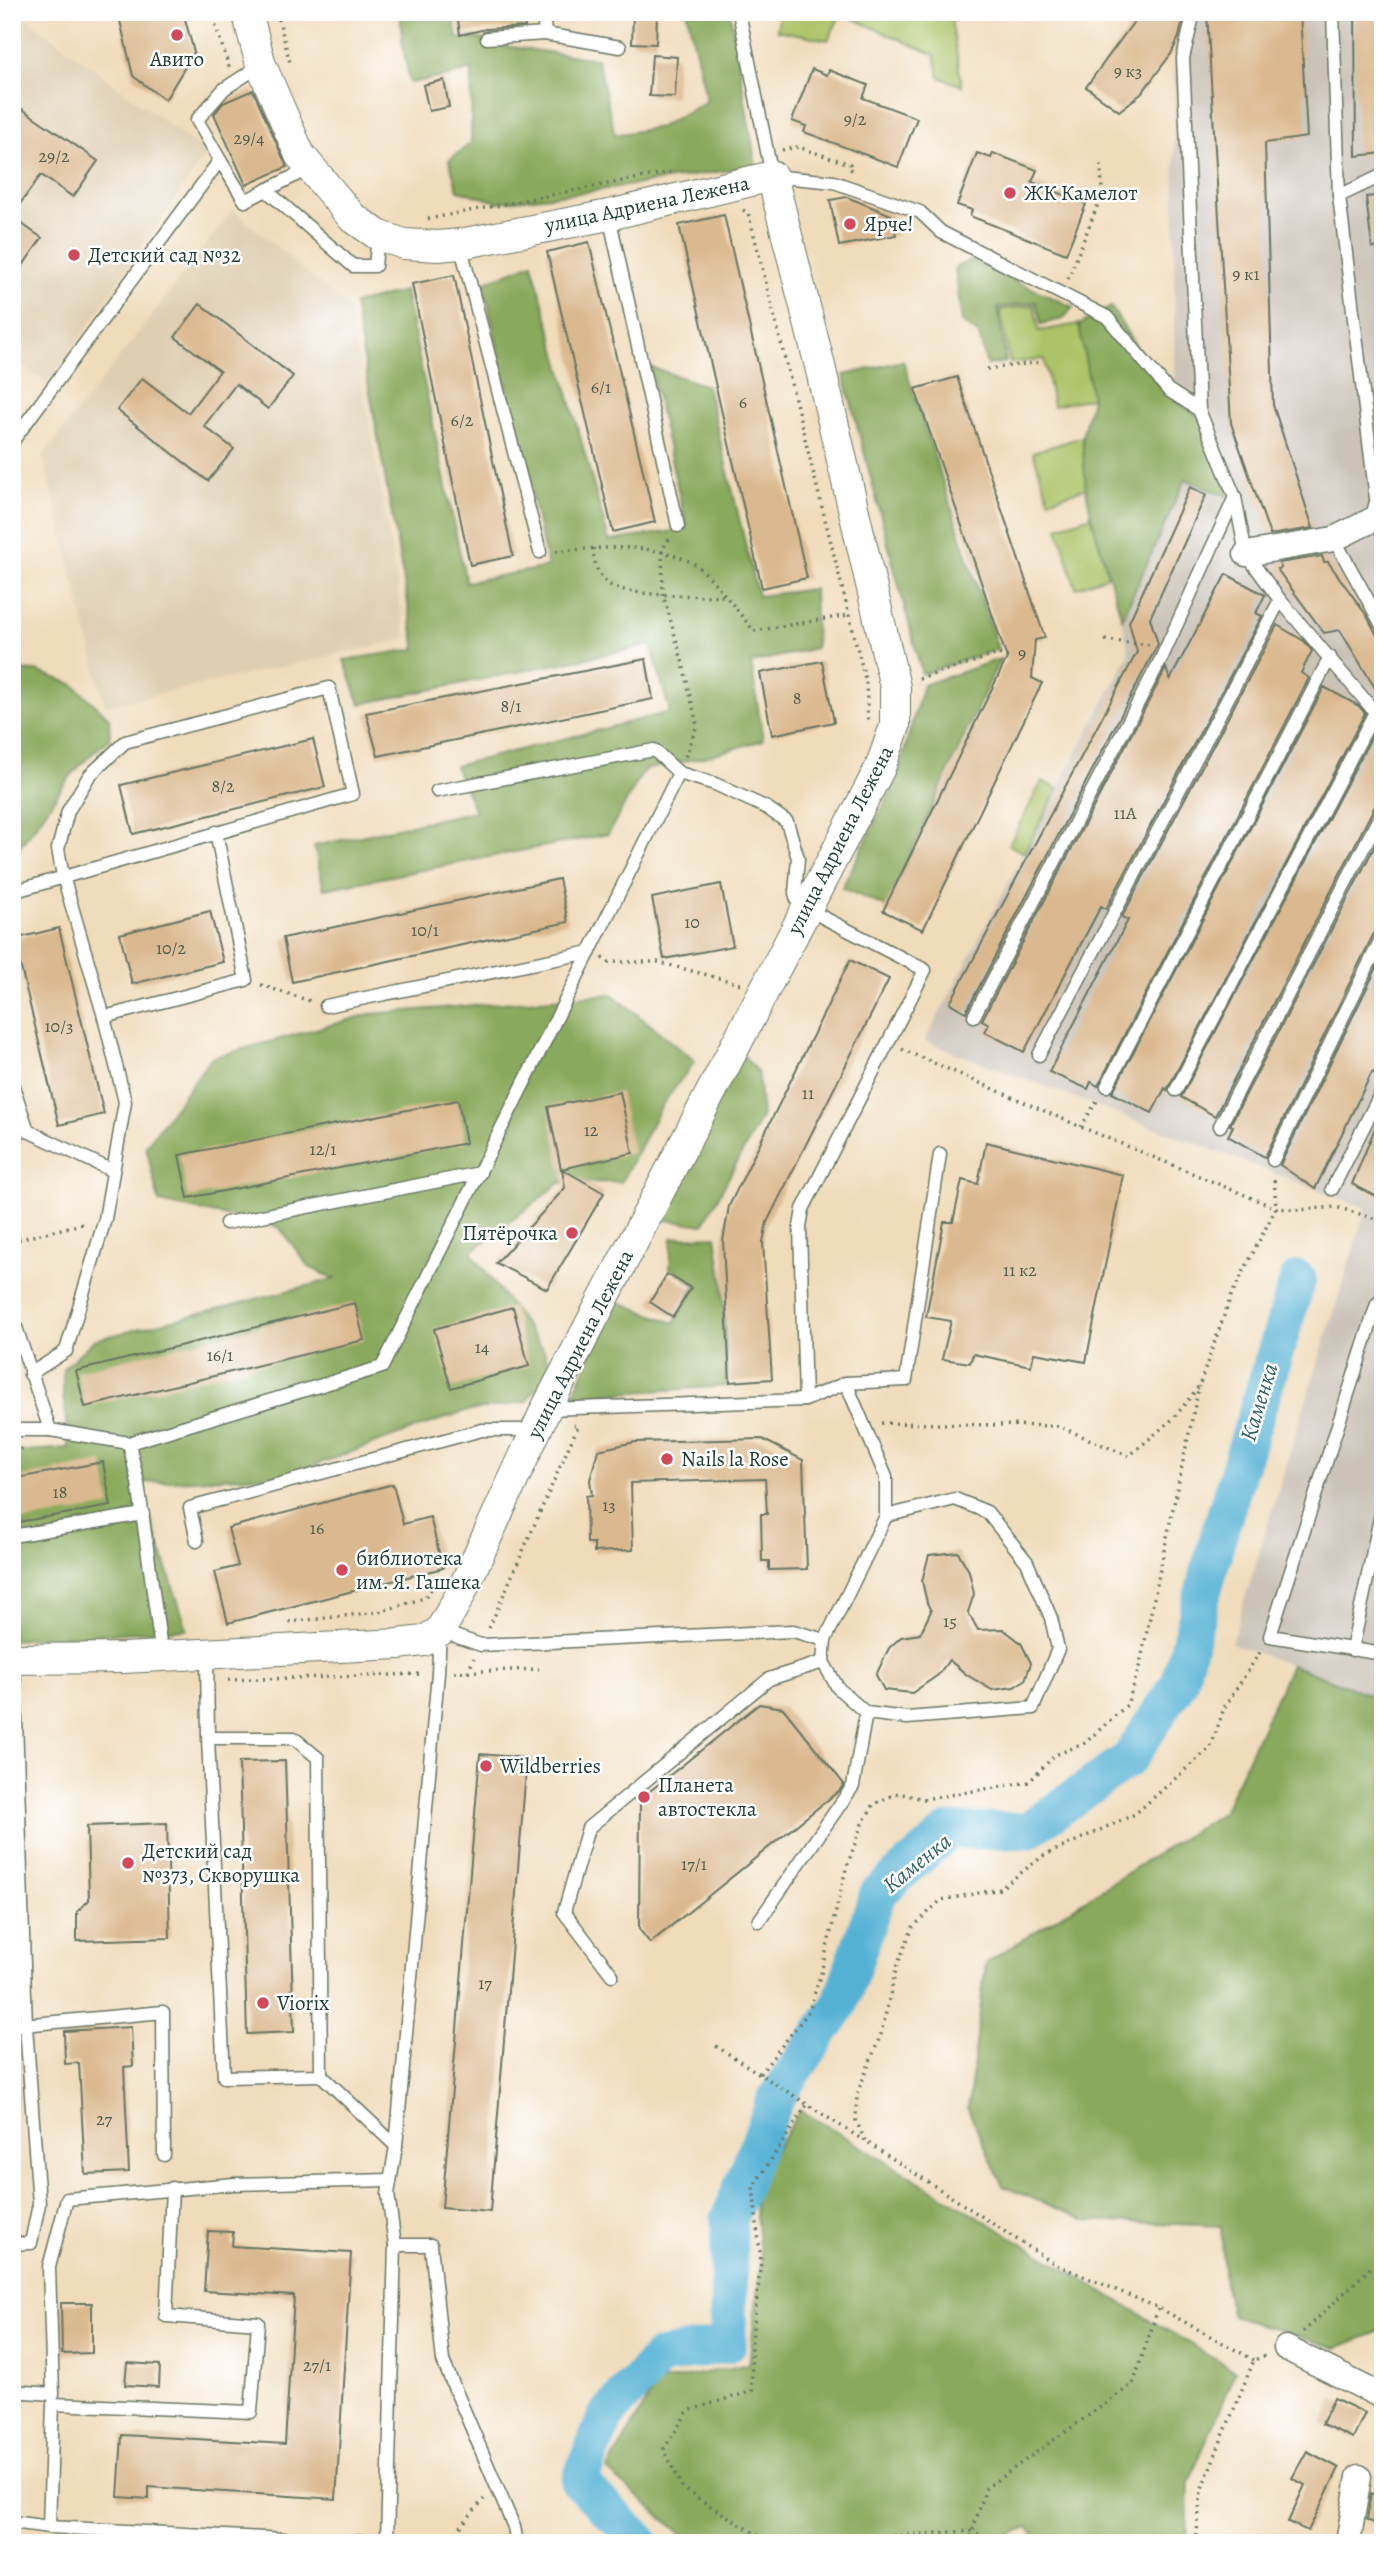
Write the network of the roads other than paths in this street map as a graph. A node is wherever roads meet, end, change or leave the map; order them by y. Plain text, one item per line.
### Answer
1 (247, 12) edge
2 (543, 12) edge
3 (739, 12) edge
4 (1194, 12) edge
5 (1334, 12) edge
6 (545, 34) junction
7 (487, 38) dead end
8 (620, 47) dead end
9 (275, 64) junction
10 (220, 160) junction
11 (770, 165) junction
12 (310, 168) junction
13 (1383, 175) edge
14 (266, 190) junction
15 (1339, 196) junction
16 (609, 215) junction
17 (379, 235) junction
18 (460, 244) junction
19 (1199, 410) junction
20 (12, 442) edge
21 (1235, 497) junction
22 (1380, 508) edge
23 (678, 526) dead end
24 (1334, 539) junction
25 (540, 552) road end
26 (1246, 554) junction
27 (1280, 600) junction
28 (1383, 626) edge
29 (1330, 657) junction
30 (679, 773) junction
31 (437, 791) dead end
32 (1383, 810) edge
33 (216, 832) junction
34 (63, 876) junction
35 (12, 892) edge
36 (804, 913) junction
37 (1383, 935) edge
38 (590, 952) junction
39 (326, 1006) road end
40 (974, 1016) dead end
41 (104, 1017) junction
42 (1039, 1055) dead end
43 (12, 1083) edge
44 (1107, 1086) road end
45 (1383, 1089) edge
46 (1176, 1090) dead end
47 (1220, 1126) dead end
48 (940, 1154) dead end
49 (1273, 1160) road end
50 (113, 1171) junction
51 (480, 1173) junction
52 (1332, 1189) dead end
53 (226, 1223) dead end
54 (1383, 1299) edge
55 (12, 1315) edge
56 (30, 1374) junction
57 (846, 1383) junction
58 (804, 1400) junction
59 (550, 1421) junction
60 (12, 1430) edge
61 (50, 1430) junction
62 (129, 1443) junction
63 (1383, 1504) edge
64 (143, 1514) junction
65 (886, 1516) junction
66 (12, 1536) edge
67 (197, 1541) dead end
68 (440, 1631) junction
69 (825, 1640) junction
70 (1352, 1650) junction
71 (207, 1653) junction
72 (1383, 1654) edge
73 (162, 1656) junction
74 (13, 1659) edge
75 (823, 1662) junction
76 (866, 1713) junction
77 (14, 1724) edge
78 (208, 1738) junction
79 (759, 1921) dead end
80 (612, 1975) dead end
81 (19, 2026) edge
82 (321, 2075) junction
83 (396, 2146) junction
84 (164, 2155) dead end
85 (389, 2180) junction
86 (172, 2188) junction
87 (12, 2244) edge
88 (395, 2245) junction
89 (1286, 2348) road end
90 (12, 2391) edge
91 (1383, 2397) edge
92 (53, 2399) junction
93 (1359, 2477) dead end
94 (12, 2522) edge
95 (49, 2527) junction
96 (387, 2542) edge
97 (517, 2543) edge
98 (1348, 2543) edge

1 - 9 street, улица Адриена Лежена
2 - 6 lane
3 - 11 lane
4 - 19 lane
5 - 15 lane
6 - 7 lane
6 - 8 lane
9 - 10 lane
9 - 12 street, улица Адриена Лежена
10 - 14 lane
10 - 20 lane
11 - 16 street, улица Адриена Лежена
11 - 19 lane
11 - 36 street, улица Адриена Лежена
12 - 14 lane
12 - 17 street, улица Адриена Лежена
13 - 15 lane
14 - 17 lane
15 - 22 lane
16 - 18 street, улица Адриена Лежена
16 - 23 lane
17 - 18 street, улица Адриена Лежена
18 - 25 lane
19 - 21 lane
21 - 26 lane
21 - 40 lane
22 - 24 street
24 - 26 street
24 - 28 lane
26 - 27 lane
27 - 29 lane
27 - 42 lane
29 - 44 lane
29 - 46 lane
30 - 31 lane
30 - 36 lane
30 - 38 lane
32 - 47 lane
33 - 34 lane
33 - 34 lane
33 - 41 lane
34 - 35 lane
34 - 41 lane
36 - 58 lane
36 - 59 street, улица Адриена Лежена
37 - 49 lane
38 - 39 lane
38 - 51 lane
41 - 50 lane
43 - 50 lane
45 - 52 lane
48 - 57 lane
50 - 56 lane
51 - 53 lane
51 - 62 lane
54 - 70 lane
55 - 56 lane
56 - 61 lane
57 - 58 lane
57 - 65 lane
58 - 59 lane
59 - 67 lane
59 - 68 street, улица Адриена Лежена
60 - 61 lane
61 - 62 lane
62 - 64 lane
63 - 70 lane
64 - 66 lane
64 - 73 lane
65 - 69 lane
65 - 76 lane
68 - 69 lane
68 - 71 street
68 - 83 lane
69 - 75 lane
70 - 72 lane
71 - 73 street
71 - 78 lane
73 - 74 street
74 - 77 lane
75 - 76 lane
75 - 80 lane
76 - 79 lane
77 - 81 lane
78 - 82 lane
78 - 82 lane
81 - 84 lane
81 - 87 lane
82 - 83 lane
83 - 85 lane
85 - 86 lane
85 - 88 lane
86 - 92 lane
86 - 92 lane
88 - 96 lane
88 - 97 lane
89 - 91 street
90 - 92 lane
92 - 95 lane
93 - 98 street
94 - 95 lane
95 - 96 lane

